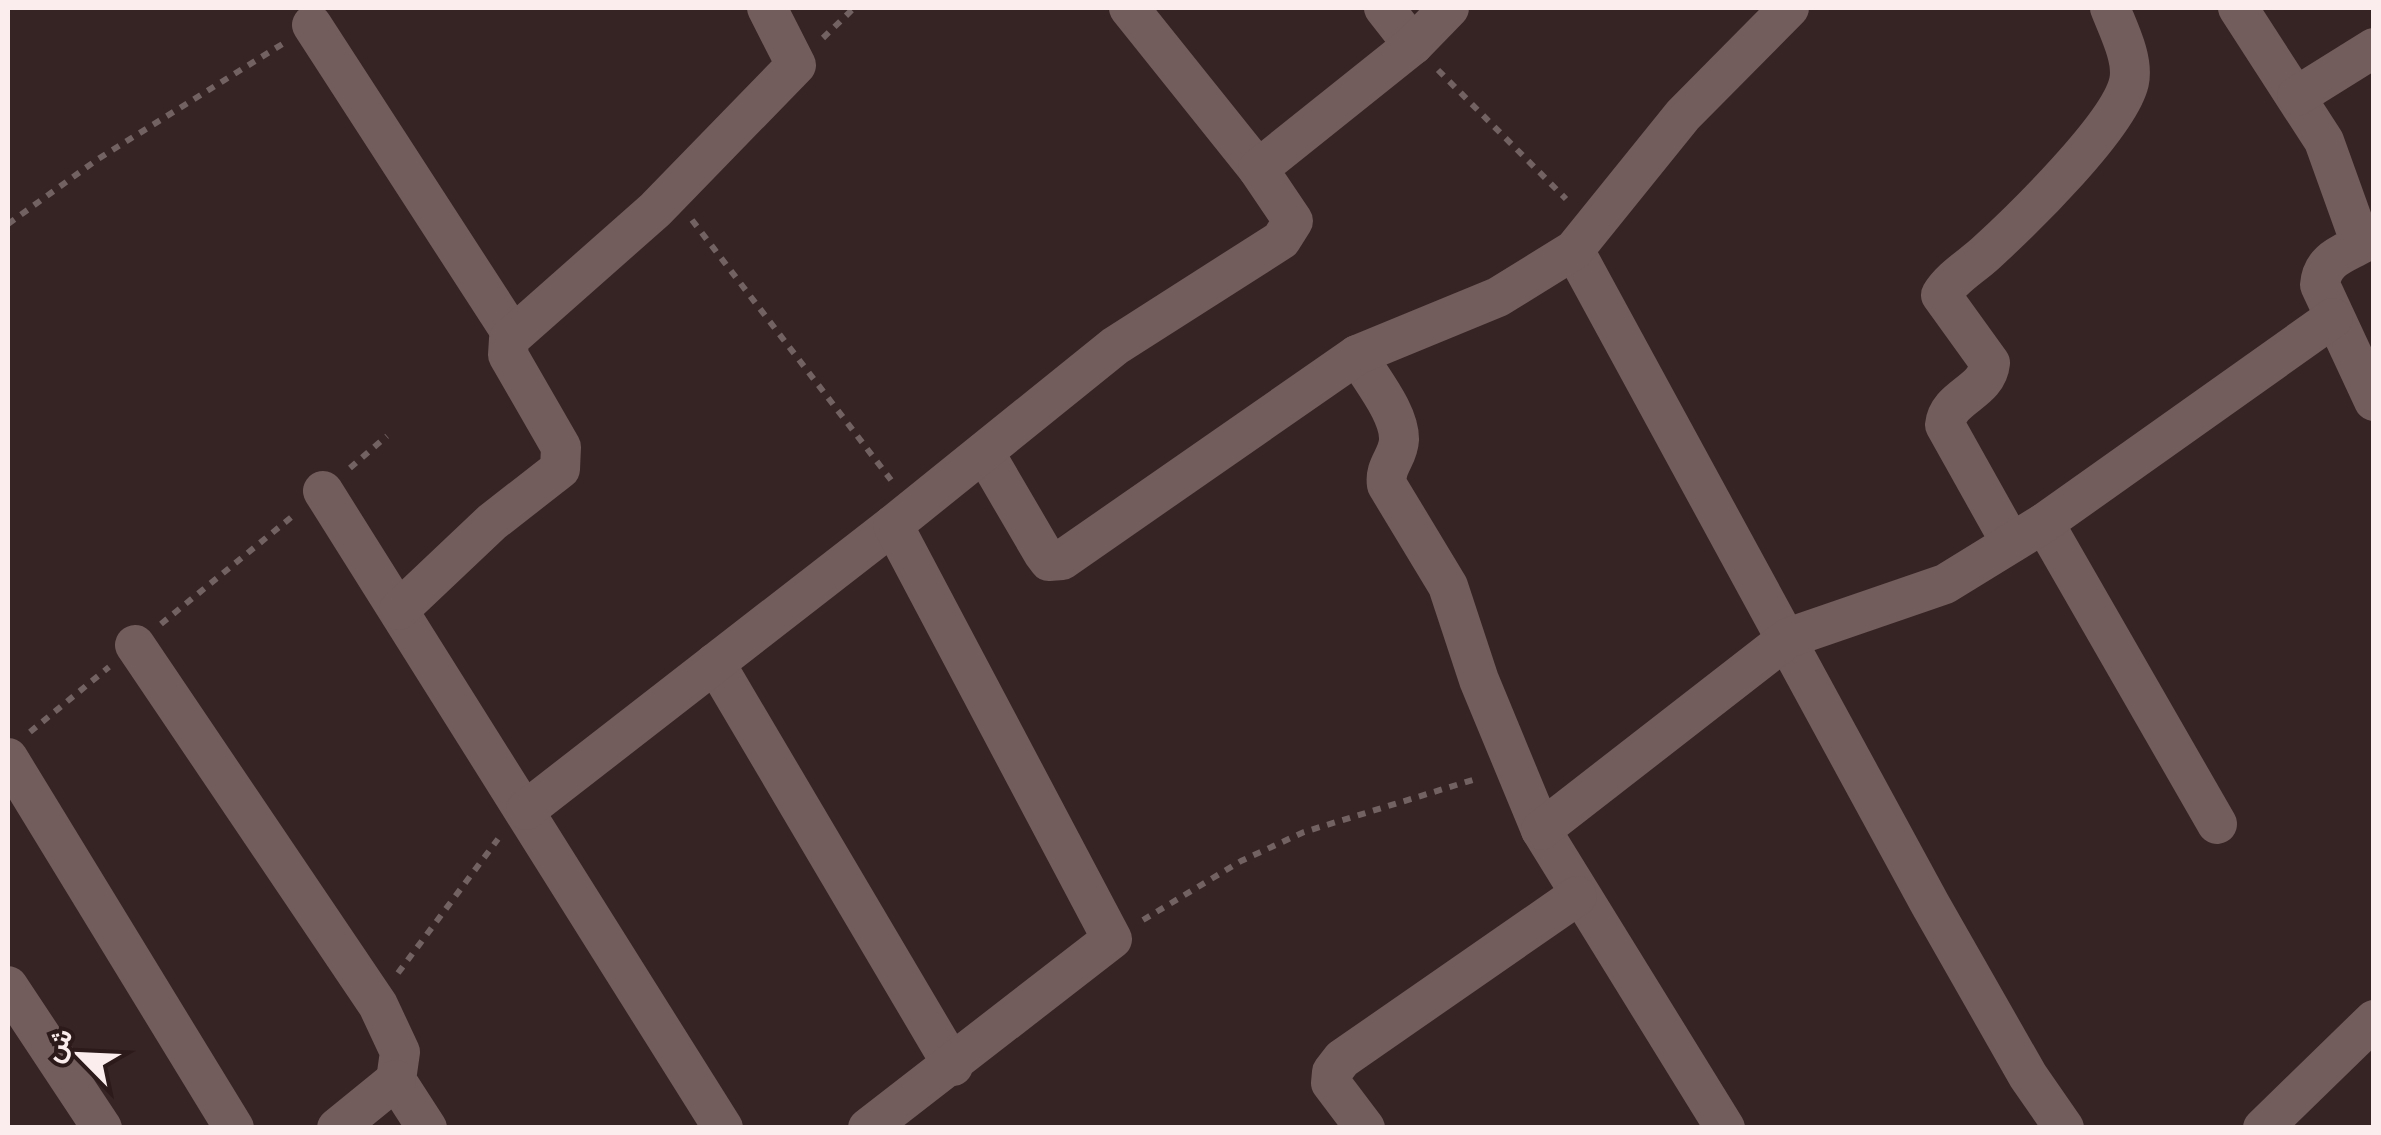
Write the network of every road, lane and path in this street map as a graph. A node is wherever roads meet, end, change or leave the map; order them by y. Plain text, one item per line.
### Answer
1 (767, 8) edge
2 (1129, 8) edge
3 (1384, 8) edge
4 (1449, 8) edge
5 (1789, 8) edge
6 (2110, 8) edge
7 (2238, 8) edge
8 (312, 25) joint
9 (1413, 45) junction
10 (2374, 48) edge
11 (2296, 96) junction
12 (1258, 169) junction
13 (672, 194) junction
14 (8, 224) edge
15 (1583, 238) junction
16 (2367, 243) edge
17 (2333, 318) junction
18 (512, 334) junction
19 (1358, 355) junction
20 (2374, 401) edge
21 (387, 436) dead end
22 (984, 452) junction
23 (323, 490) junction
24 (903, 517) junction
25 (2028, 533) junction
26 (399, 610) junction
27 (1788, 638) junction
28 (134, 646) junction
29 (715, 663) junction
30 (14, 748) edge
31 (1515, 766) junction
32 (526, 810) junction
33 (2217, 824) dead end
34 (1541, 830) junction
35 (1578, 896) junction
36 (1112, 939) junction
37 (8, 986) edge
38 (378, 1005) junction
39 (2374, 1020) edge
40 (953, 1066) junction
41 (396, 1080) junction
42 (102, 1128) edge
43 (234, 1128) edge
44 (337, 1128) edge
45 (426, 1128) edge
46 (723, 1128) edge
47 (868, 1128) edge
48 (1365, 1128) edge
49 (1725, 1128) edge
50 (2064, 1128) edge
51 (2263, 1128) edge

1 - 13 street
2 - 12 street
3 - 9 street
4 - 9 street
5 - 15 street
6 - 25 street
7 - 11 street
8 - 14 path
8 - 18 street
9 - 12 street
9 - 15 path
10 - 11 street
11 - 16 street
12 - 22 street
13 - 18 street
13 - 24 path
15 - 19 street
15 - 27 street
16 - 17 street
17 - 20 street
17 - 25 street
18 - 26 street
19 - 22 street
19 - 31 street
21 - 23 path
22 - 24 street
23 - 26 street
23 - 28 path
24 - 29 street
24 - 36 street
25 - 27 street
25 - 33 street
26 - 32 street
27 - 34 street
27 - 50 street
28 - 30 path
28 - 38 street
29 - 32 street
29 - 40 street
30 - 43 street
31 - 34 street
31 - 36 path
32 - 38 path
32 - 46 street
34 - 35 street
35 - 48 street
35 - 49 street
36 - 40 street
37 - 42 street
38 - 41 street
39 - 51 street
40 - 47 street
41 - 44 street
41 - 45 street

